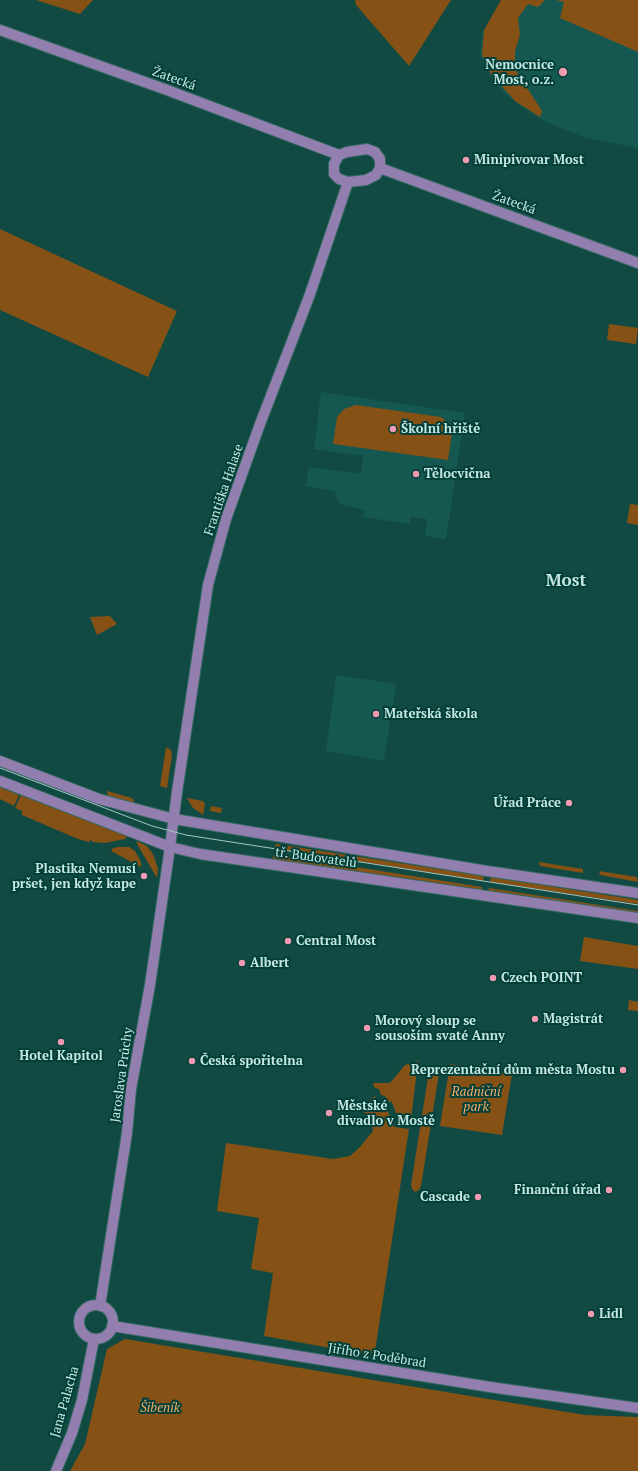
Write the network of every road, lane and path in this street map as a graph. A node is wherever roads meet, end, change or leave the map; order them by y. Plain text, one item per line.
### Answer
1 (0, 30) edge
2 (339, 155) junction
3 (380, 168) junction
4 (348, 182) junction
5 (638, 263) edge
6 (0, 761) edge
7 (0, 781) edge
8 (174, 819) junction
9 (170, 847) junction
10 (638, 893) edge
11 (638, 918) edge
12 (100, 1306) junction
13 (112, 1326) junction
14 (94, 1339) junction
15 (638, 1408) edge
16 (56, 1471) edge

1 - 2 street, Žatecká
2 - 3 street
2 - 4 street
3 - 4 street
3 - 5 street, Žatecká
4 - 8 street, Františka Halase
6 - 8 street, tř. Budovatelů
7 - 9 street, tř. Budovatelů
8 - 9 street, Františka Halase
8 - 10 street, tř. Budovatelů
9 - 11 street, tř. Budovatelů
9 - 12 street, Jaroslava Průchy
12 - 13 street
12 - 14 street
13 - 14 street
13 - 15 street, Jiřího z Poděbrad
14 - 16 street, Jana Palacha

